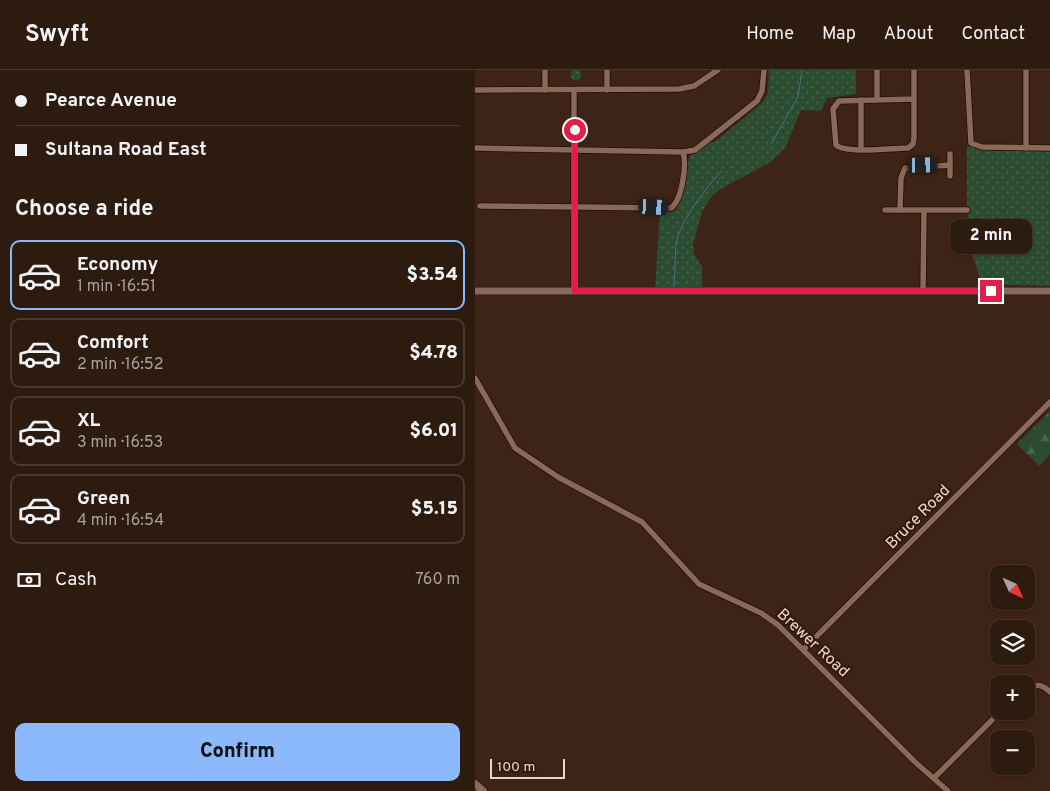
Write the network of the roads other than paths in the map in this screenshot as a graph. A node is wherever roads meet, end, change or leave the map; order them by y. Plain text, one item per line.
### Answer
1 (545, 70) edge
2 (607, 70) edge
3 (717, 70) edge
4 (764, 70) edge
5 (877, 70) edge
6 (914, 70) edge
7 (967, 70) edge
8 (1026, 70) edge
9 (475, 90) edge
10 (545, 90) junction
11 (607, 90) junction
12 (574, 91) junction
13 (877, 99) junction
14 (914, 99) junction
15 (861, 100) junction
16 (475, 148) edge
17 (1026, 148) junction
18 (1050, 148) edge
19 (575, 149) junction
20 (861, 149) junction
21 (683, 152) junction
22 (950, 154) dead end
23 (950, 165) junction
24 (950, 176) dead end
25 (480, 206) dead end
26 (574, 206) junction
27 (885, 210) dead end
28 (900, 210) junction
29 (967, 210) dead end
30 (924, 211) junction
31 (475, 291) edge
32 (575, 291) junction
33 (923, 291) junction
34 (1050, 291) edge
35 (475, 378) edge
36 (1050, 402) edge
37 (804, 649) junction
38 (1035, 685) edge
39 (1050, 692) edge
40 (992, 720) edge
41 (934, 778) junction
42 (475, 784) edge
43 (483, 791) edge
44 (948, 791) edge

1 - 10 street
2 - 11 street
3 - 11 street
4 - 21 street
5 - 13 street
6 - 14 street
7 - 17 street
8 - 17 street
9 - 10 street
10 - 12 street
11 - 12 street
12 - 19 street
13 - 14 street
13 - 15 street
14 - 20 street
15 - 20 street
15 - 20 street
16 - 19 street
17 - 18 street
19 - 21 street
19 - 26 street
21 - 26 street
22 - 23 street
23 - 24 street
23 - 28 street
25 - 26 street
26 - 32 street
27 - 28 street
28 - 30 street
29 - 30 street
30 - 33 street
31 - 32 street
32 - 33 street
33 - 34 street
35 - 37 street, Brewer Road
36 - 37 street, Bruce Road
37 - 41 street, Brewer Road
38 - 39 street
40 - 41 street
41 - 44 street, Brewer Road
42 - 43 main road

